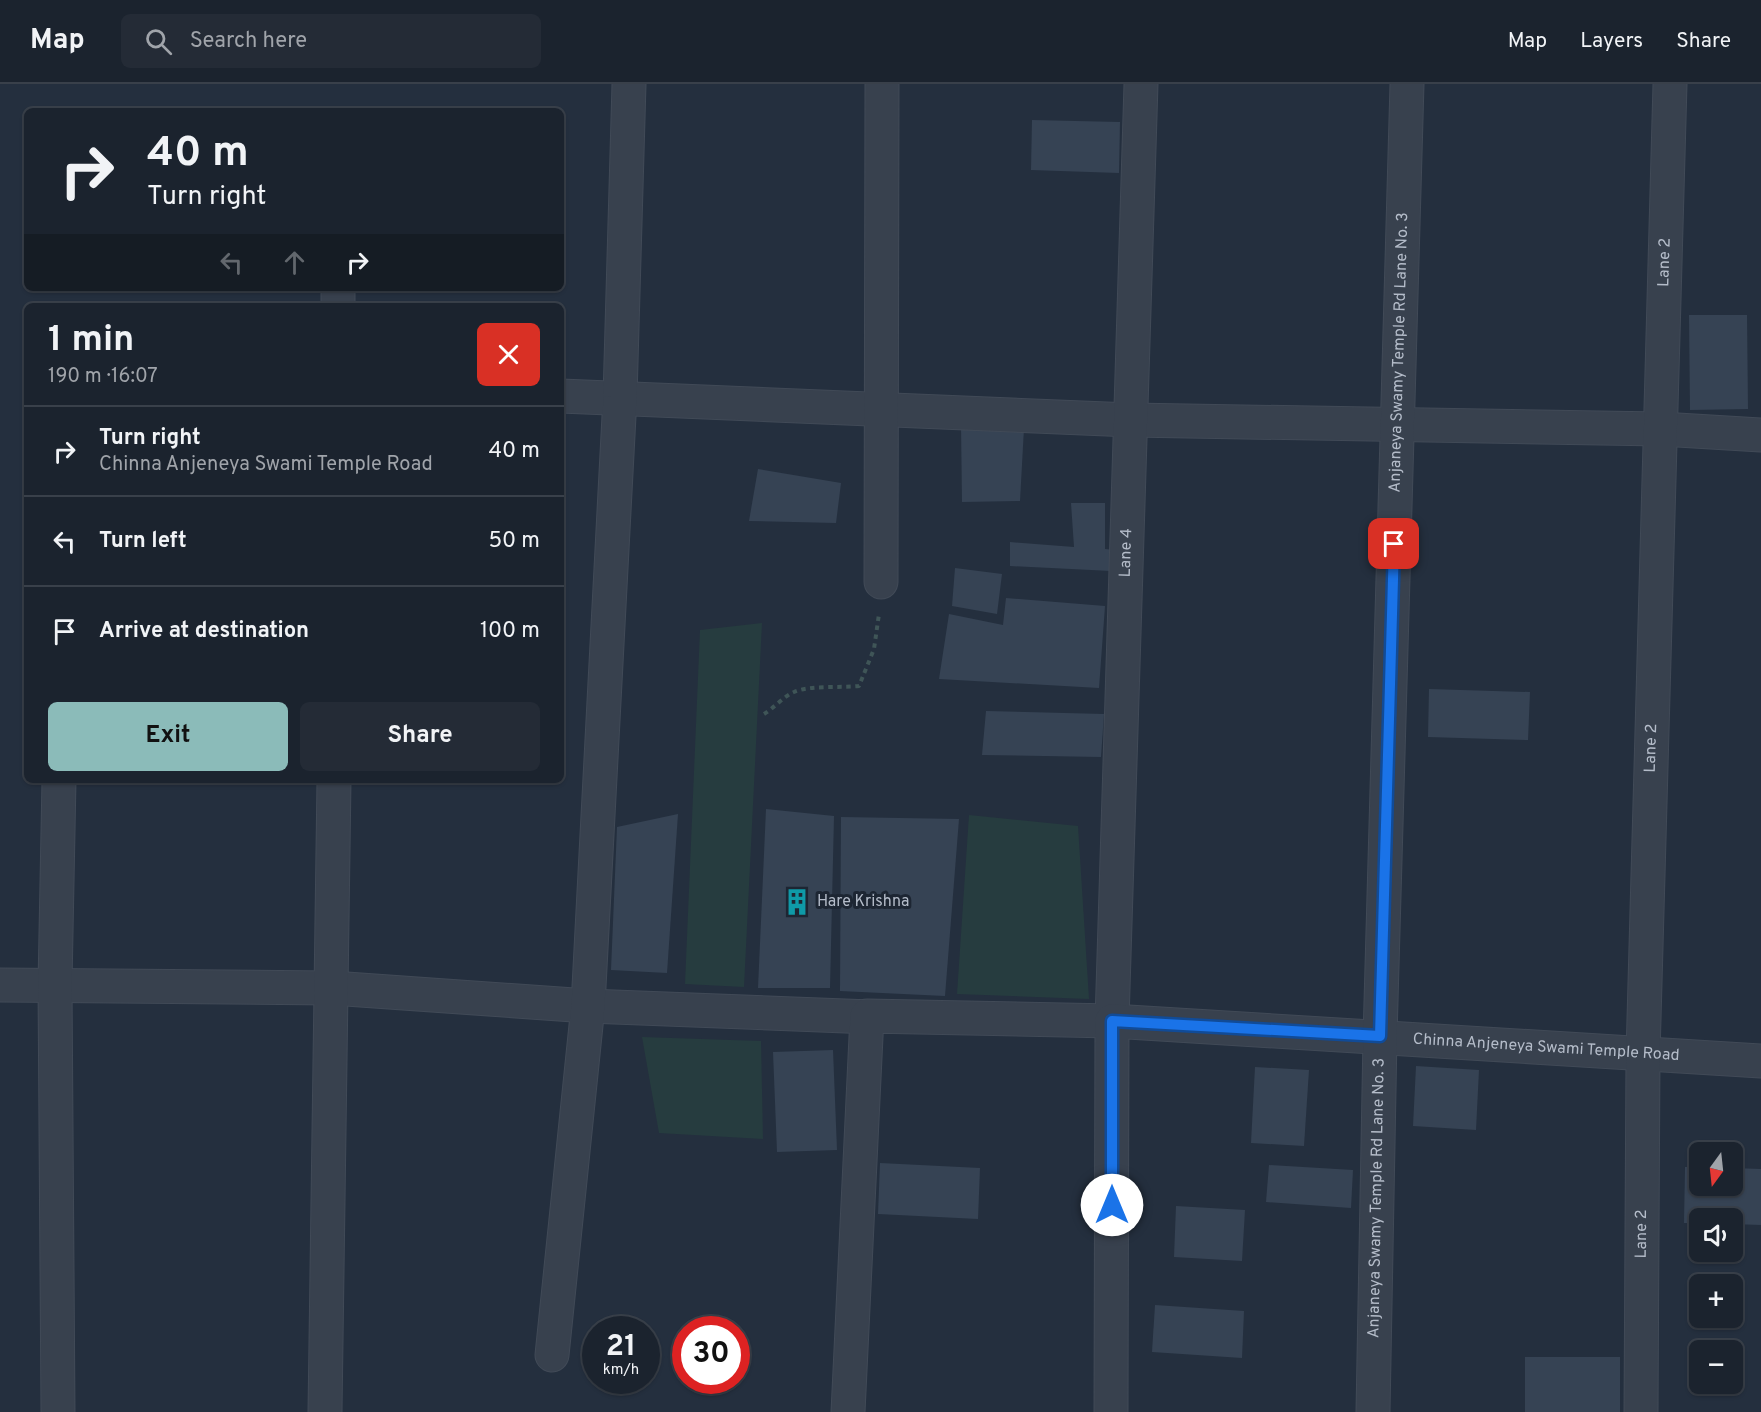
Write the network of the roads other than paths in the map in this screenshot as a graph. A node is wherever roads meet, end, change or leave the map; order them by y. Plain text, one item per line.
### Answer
1 (628, 84) edge
2 (882, 84) edge
3 (1141, 84) edge
4 (1407, 84) edge
5 (1670, 84) edge
6 (564, 396) edge
7 (620, 397) junction
8 (882, 408) junction
9 (1131, 420) junction
10 (1397, 427) junction
11 (1660, 429) junction
12 (1761, 435) edge
13 (881, 593) road end
14 (59, 783) edge
15 (334, 783) edge
16 (55, 984) junction
17 (0, 985) edge
18 (332, 988) junction
19 (588, 1006) junction
20 (871, 1017) junction
21 (1112, 1021) junction
22 (1380, 1036) junction
23 (1643, 1055) junction
24 (1761, 1062) edge
25 (552, 1355) dead end
26 (58, 1412) edge
27 (325, 1412) edge
28 (848, 1412) edge
29 (1111, 1412) edge
30 (1372, 1412) edge
31 (1641, 1412) edge

1 - 7 street
2 - 8 street
3 - 9 street, Lane 4
4 - 10 street, Anjaneya Swamy Temple Rd Lane No. 3
5 - 11 street, Lane 2
6 - 7 street
7 - 8 street
7 - 19 street
8 - 9 street
8 - 13 street
9 - 10 street
9 - 21 street, Lane 4
10 - 11 street
10 - 22 street, Anjaneya Swamy Temple Rd Lane No. 3
11 - 12 street
11 - 23 street, Lane 2
14 - 16 street
15 - 18 street
16 - 17 street, Chinna Anjeneya Swami Temple Road
16 - 18 street, Chinna Anjeneya Swami Temple Road
16 - 26 street
18 - 19 street, Chinna Anjeneya Swami Temple Road
18 - 27 street
19 - 20 street, Chinna Anjeneya Swami Temple Road
19 - 25 street
20 - 21 street, Chinna Anjeneya Swami Temple Road
20 - 28 street
21 - 22 street, Chinna Anjeneya Swami Temple Road
21 - 29 street
22 - 23 street, Chinna Anjeneya Swami Temple Road
22 - 30 street, Anjaneya Swamy Temple Rd Lane No. 3
23 - 24 street, Chinna Anjeneya Swami Temple Road
23 - 31 street, Lane 2

